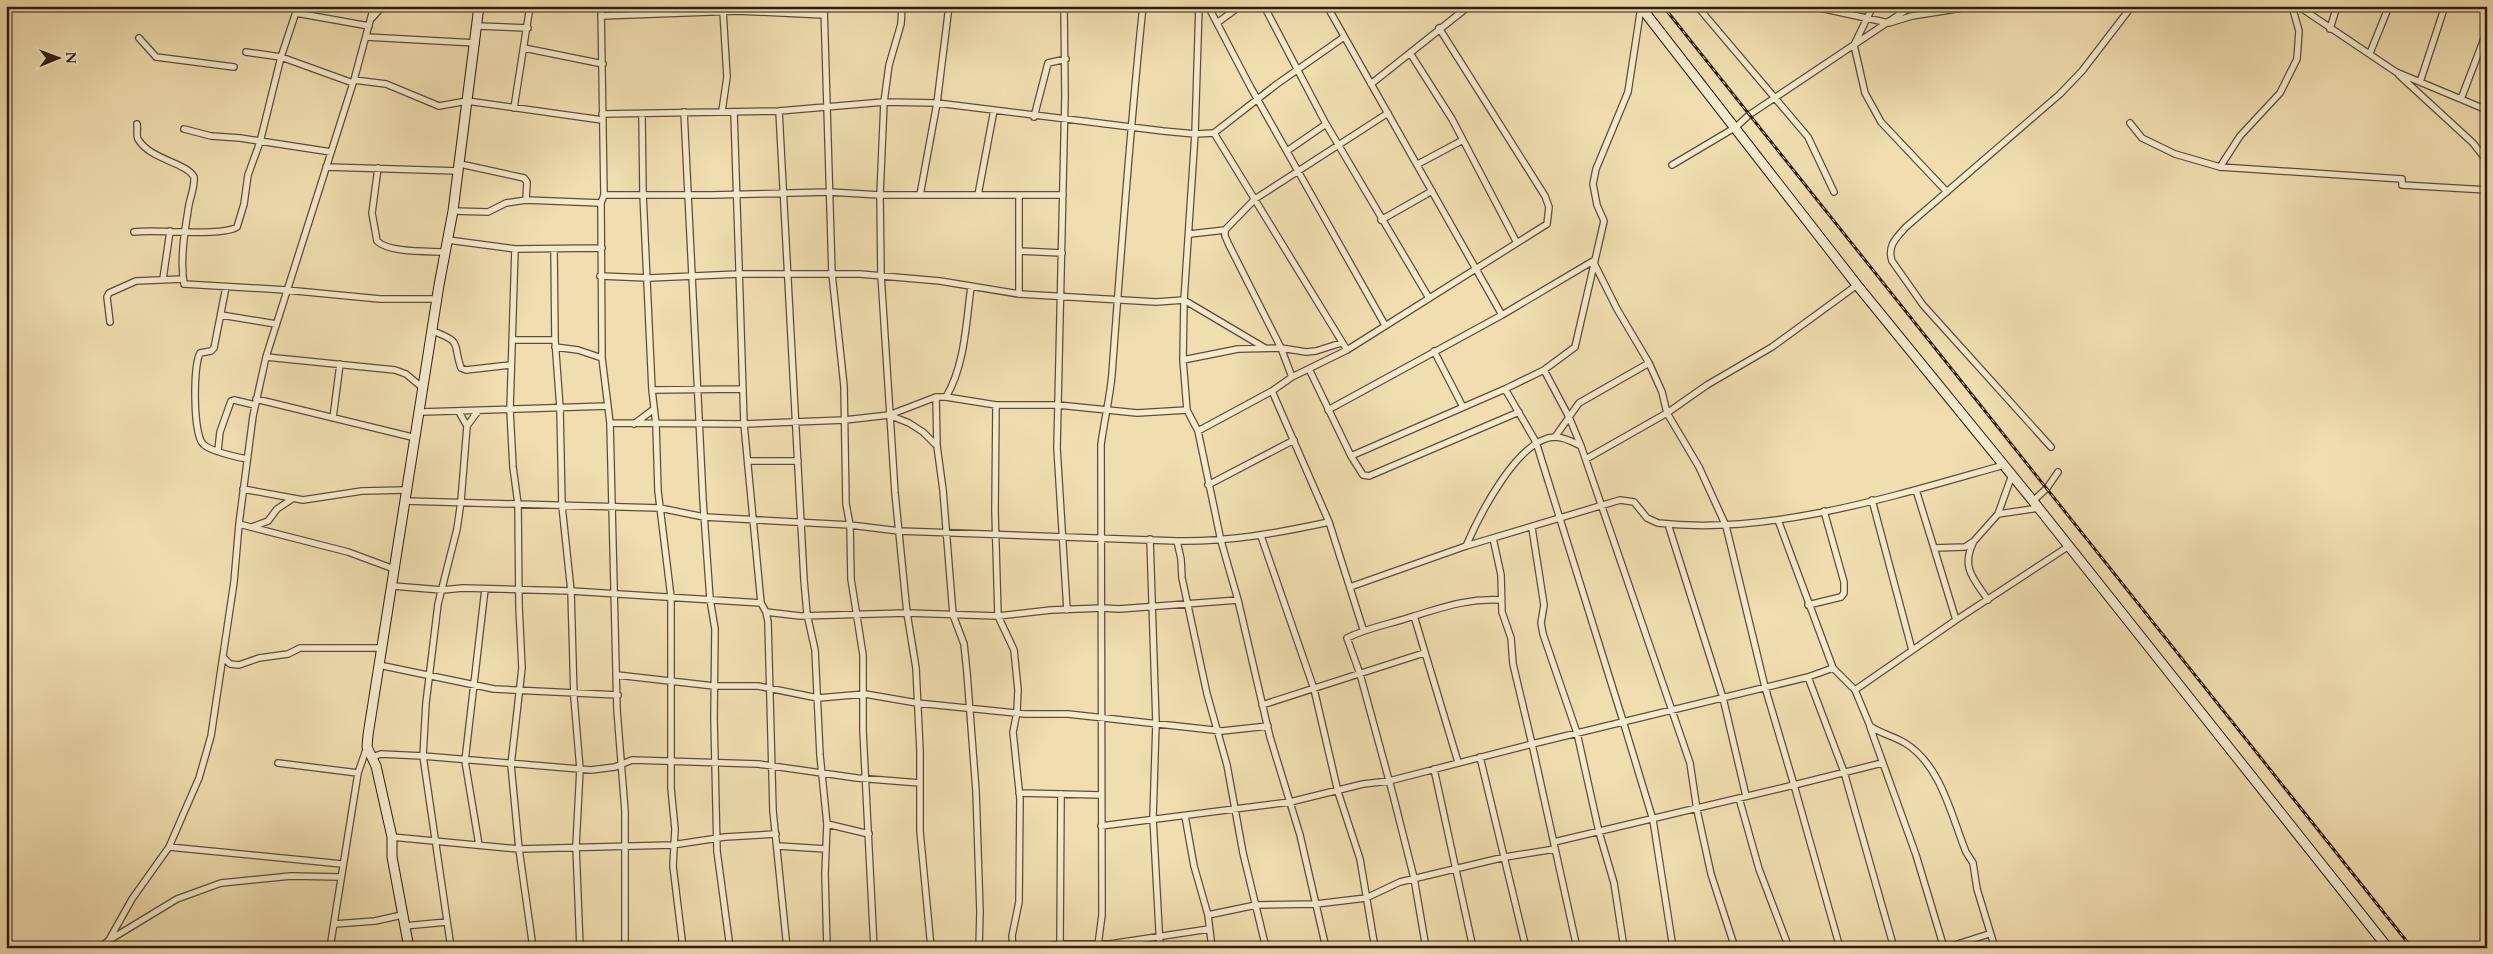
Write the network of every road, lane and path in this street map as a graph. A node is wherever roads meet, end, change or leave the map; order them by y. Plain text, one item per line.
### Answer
1 (298, 6) edge
2 (374, 6) edge
3 (383, 6) edge
4 (454, 6) edge
5 (530, 6) edge
6 (600, 6) edge
7 (824, 6) edge
8 (902, 6) edge
9 (949, 6) edge
10 (1064, 6) edge
11 (1142, 6) edge
12 (1199, 6) edge
13 (1208, 6) edge
14 (1240, 6) edge
15 (1264, 6) edge
16 (1327, 6) edge
17 (1469, 6) edge
18 (1697, 6) edge
19 (1811, 6) edge
20 (1873, 6) edge
21 (1912, 6) edge
22 (1975, 6) edge
23 (2132, 6) edge
24 (2292, 6) edge
25 (2298, 6) edge
26 (2337, 6) edge
27 (2389, 6) edge
28 (2445, 6) edge
29 (479, 7) edge
30 (1640, 7) edge
31 (722, 11) junction
32 (296, 13) junction
33 (824, 15) junction
34 (601, 16) junction
35 (1866, 18) junction
36 (370, 23) junction
37 (1216, 23) junction
38 (1888, 23) junction
39 (477, 26) junction
40 (528, 28) junction
41 (1439, 28) junction
42 (2330, 29) junction
43 (2487, 31) edge
44 (366, 37) junction
45 (1344, 37) junction
46 (139, 38) dead end
47 (476, 43) junction
48 (1854, 45) junction
49 (524, 48) junction
50 (246, 52) dead end
51 (1410, 53) junction
52 (2370, 53) junction
53 (281, 57) junction
54 (1066, 59) junction
55 (603, 64) junction
56 (234, 67) dead end
57 (1296, 70) junction
58 (2396, 72) junction
59 (353, 81) junction
60 (2420, 82) junction
61 (1372, 84) junction
62 (1774, 98) junction
63 (1258, 99) junction
64 (2461, 99) junction
65 (467, 101) junction
66 (884, 102) junction
67 (937, 103) junction
68 (827, 106) junction
69 (514, 108) junction
70 (994, 110) junction
71 (2487, 110) edge
72 (722, 111) junction
73 (779, 111) junction
74 (684, 112) junction
75 (734, 112) junction
76 (1388, 113) junction
77 (642, 114) junction
78 (1034, 116) junction
79 (602, 117) junction
80 (1065, 119) junction
81 (2130, 123) dead end
82 (137, 124) dead end
83 (1326, 124) junction
84 (1132, 127) junction
85 (1736, 128) junction
86 (184, 129) dead end
87 (1214, 133) junction
88 (1195, 134) junction
89 (1463, 140) junction
90 (260, 142) junction
91 (1338, 146) junction
92 (1287, 151) junction
93 (331, 152) junction
94 (2487, 161) edge
95 (1418, 164) junction
96 (1672, 165) dead end
97 (326, 167) junction
98 (2220, 167) junction
99 (378, 168) junction
100 (459, 168) junction
101 (1298, 171) junction
102 (1432, 190) junction
103 (2487, 190) edge
104 (829, 192) junction
105 (1834, 192) dead end
106 (1947, 192) junction
107 (784, 193) junction
108 (643, 194) junction
109 (604, 195) junction
110 (737, 195) junction
111 (880, 195) junction
112 (920, 195) junction
113 (978, 195) junction
114 (688, 196) junction
115 (1019, 196) junction
116 (1063, 196) junction
117 (1255, 199) junction
118 (526, 200) junction
119 (601, 203) junction
120 (454, 211) junction
121 (1381, 220) junction
122 (170, 230) junction
123 (1225, 230) junction
124 (185, 231) junction
125 (134, 232) dead end
126 (1190, 234) junction
127 (448, 240) junction
128 (1517, 243) junction
129 (602, 248) junction
130 (515, 249) junction
131 (554, 249) junction
132 (1019, 251) junction
133 (445, 252) junction
134 (1062, 253) junction
135 (1593, 261) junction
136 (1476, 270) junction
137 (739, 274) junction
138 (787, 274) junction
139 (832, 274) junction
140 (881, 275) junction
141 (600, 276) junction
142 (694, 276) junction
143 (649, 278) junction
144 (163, 279) junction
145 (183, 279) junction
146 (1857, 285) junction
147 (226, 287) junction
148 (971, 287) junction
149 (286, 290) junction
150 (1019, 294) junction
151 (1061, 297) junction
152 (1428, 298) junction
153 (437, 300) junction
154 (1116, 300) junction
155 (1184, 300) junction
156 (221, 315) junction
157 (1502, 315) junction
158 (110, 322) dead end
159 (276, 324) junction
160 (1385, 325) junction
161 (433, 331) junction
162 (512, 340) junction
163 (555, 343) junction
164 (1341, 343) junction
165 (1265, 348) junction
166 (1281, 348) junction
167 (1347, 350) junction
168 (1434, 351) junction
169 (266, 357) junction
170 (602, 358) junction
171 (1183, 360) junction
172 (1649, 363) junction
173 (340, 364) junction
174 (510, 365) junction
175 (1309, 369) junction
176 (1544, 370) junction
177 (1292, 377) junction
178 (698, 388) junction
179 (424, 389) junction
180 (743, 389) junction
181 (1505, 389) junction
182 (652, 390) junction
183 (1272, 391) junction
184 (936, 397) junction
185 (946, 397) junction
186 (256, 402) junction
187 (996, 404) junction
188 (1058, 405) junction
189 (608, 406) junction
190 (1463, 407) junction
191 (560, 408) junction
192 (654, 409) junction
193 (510, 410) junction
194 (1108, 410) junction
195 (1187, 410) junction
196 (1328, 410) junction
197 (478, 411) junction
198 (420, 412) junction
199 (459, 412) junction
200 (1519, 412) junction
201 (1667, 413) junction
202 (889, 416) junction
203 (1568, 417) junction
204 (333, 418) junction
205 (845, 420) junction
206 (795, 422) junction
207 (610, 423) junction
208 (634, 424) junction
209 (656, 424) junction
210 (700, 424) junction
211 (744, 424) junction
212 (468, 426) junction
213 (1198, 431) junction
214 (1555, 437) junction
215 (416, 438) junction
216 (1294, 440) junction
217 (1536, 442) junction
218 (936, 446) junction
219 (1581, 446) junction
220 (2051, 447) dead end
221 (218, 450) junction
222 (1351, 456) junction
223 (247, 459) junction
224 (1586, 459) junction
225 (748, 461) junction
226 (798, 461) junction
227 (2004, 465) junction
228 (2058, 472) dead end
229 (2012, 475) junction
230 (1208, 486) junction
231 (243, 489) junction
232 (406, 490) junction
233 (1916, 490) junction
234 (292, 499) junction
235 (1872, 500) junction
236 (2033, 500) junction
237 (405, 501) junction
238 (461, 501) junction
239 (518, 504) junction
240 (1602, 505) junction
241 (562, 506) junction
242 (611, 507) junction
243 (660, 508) junction
244 (2038, 508) junction
245 (1824, 510) junction
246 (1998, 514) junction
247 (704, 517) junction
248 (1558, 518) junction
249 (754, 519) junction
250 (1778, 520) junction
251 (1329, 522) junction
252 (801, 523) junction
253 (239, 524) junction
254 (1668, 524) junction
255 (850, 525) junction
256 (1726, 526) junction
257 (252, 528) junction
258 (1532, 528) junction
259 (899, 530) junction
260 (946, 533) junction
261 (995, 535) junction
262 (1061, 536) junction
263 (1261, 536) junction
264 (1493, 538) junction
265 (1102, 539) junction
266 (1150, 539) junction
267 (1177, 541) junction
268 (1220, 541) junction
269 (1974, 541) junction
270 (1466, 546) junction
271 (2069, 546) junction
272 (1934, 548) junction
273 (394, 569) junction
274 (392, 586) junction
275 (1350, 587) junction
276 (485, 589) junction
277 (442, 590) junction
278 (520, 590) junction
279 (571, 592) junction
280 (615, 595) junction
281 (671, 597) junction
282 (710, 599) junction
283 (1238, 600) junction
284 (1501, 600) junction
285 (1988, 600) junction
286 (761, 603) junction
287 (1189, 605) junction
288 (1808, 605) junction
289 (1151, 607) junction
290 (1103, 608) junction
291 (1067, 610) junction
292 (766, 612) junction
293 (906, 613) junction
294 (807, 614) junction
295 (855, 614) junction
296 (953, 615) junction
297 (998, 616) junction
298 (1414, 616) junction
299 (1956, 620) junction
300 (1363, 630) junction
301 (382, 648) junction
302 (1912, 650) junction
303 (1424, 653) junction
304 (223, 657) junction
305 (379, 665) junction
306 (1832, 668) junction
307 (1360, 674) junction
308 (617, 675) junction
309 (428, 677) junction
310 (1808, 677) junction
311 (670, 680) junction
312 (475, 685) junction
313 (714, 686) junction
314 (1765, 687) junction
315 (770, 688) junction
316 (1314, 689) junction
317 (520, 690) junction
318 (1855, 690) junction
319 (574, 694) junction
320 (865, 694) junction
321 (618, 696) junction
322 (818, 698) junction
323 (1723, 698) junction
324 (917, 703) junction
325 (1262, 704) junction
326 (969, 706) junction
327 (1673, 710) junction
328 (1017, 712) junction
329 (1101, 718) junction
330 (1624, 721) junction
331 (1156, 724) junction
332 (1268, 726) junction
333 (1870, 726) junction
334 (1217, 731) junction
335 (1577, 733) junction
336 (1532, 744) junction
337 (367, 747) junction
338 (423, 756) junction
339 (1480, 756) junction
340 (372, 757) junction
341 (672, 760) junction
342 (465, 761) junction
343 (622, 762) junction
344 (716, 762) junction
345 (1458, 762) junction
346 (278, 763) dead end
347 (1882, 763) junction
348 (511, 765) junction
349 (772, 765) junction
350 (580, 768) junction
351 (1434, 769) junction
352 (821, 772) junction
353 (1844, 772) junction
354 (358, 773) junction
355 (866, 778) junction
356 (1389, 781) junction
357 (920, 783) junction
358 (1794, 785) junction
359 (1338, 792) junction
360 (1020, 793) junction
361 (1061, 794) junction
362 (1101, 796) junction
363 (1743, 797) junction
364 (1290, 802) junction
365 (1234, 809) junction
366 (1697, 810) junction
367 (1185, 816) junction
368 (1153, 818) junction
369 (1653, 820) junction
370 (828, 824) junction
371 (1101, 826) junction
372 (1599, 832) junction
373 (776, 834) junction
374 (869, 834) junction
375 (392, 837) junction
376 (717, 838) junction
377 (437, 842) junction
378 (1554, 842) junction
379 (672, 844) junction
380 (479, 845) junction
381 (169, 846) junction
382 (576, 846) junction
383 (778, 846) junction
384 (625, 847) junction
385 (519, 849) junction
386 (826, 849) junction
387 (1555, 849) junction
388 (1505, 857) junction
389 (342, 864) junction
390 (1456, 869) junction
391 (340, 877) junction
392 (1414, 878) junction
393 (1366, 898) junction
394 (1316, 904) junction
395 (1256, 905) junction
396 (402, 915) junction
397 (1208, 916) junction
398 (447, 922) junction
399 (335, 924) junction
400 (404, 926) junction
401 (1209, 929) junction
402 (1989, 934) junction
403 (1161, 936) junction
404 (109, 940) junction
405 (1060, 944) junction
406 (1099, 946) edge
407 (977, 947) edge
408 (100, 948) edge
409 (330, 948) edge
410 (409, 948) edge
411 (451, 948) edge
412 (533, 948) edge
413 (580, 948) edge
414 (626, 948) edge
415 (683, 948) edge
416 (730, 948) edge
417 (787, 948) edge
418 (827, 948) edge
419 (874, 948) edge
420 (930, 948) edge
421 (1007, 948) edge
422 (1013, 948) edge
423 (1040, 948) edge
424 (1160, 948) edge
425 (1212, 948) edge
426 (1266, 948) edge
427 (1326, 948) edge
428 (1375, 948) edge
429 (1426, 948) edge
430 (1473, 948) edge
431 (1526, 948) edge
432 (1577, 948) edge
433 (1624, 948) edge
434 (1673, 948) edge
435 (1736, 948) edge
436 (1789, 948) edge
437 (1840, 948) edge
438 (1894, 948) edge
439 (1944, 948) edge
440 (1995, 948) edge
441 (2388, 948) edge

1 - 32 street
2 - 36 street
3 - 36 street
4 - 29 street
5 - 40 street
6 - 34 street
7 - 33 street
8 - 66 street
9 - 67 street
10 - 54 street
11 - 84 street
12 - 88 street
13 - 37 street
14 - 37 street
15 - 57 street
16 - 45 street
17 - 41 street
18 - 62 street
19 - 35 street
20 - 35 street
21 - 38 street
22 - 38 street
23 - 106 street
24 - 98 street
25 - 42 street
26 - 42 street
27 - 52 street
28 - 60 street
29 - 39 street
30 - 85 street
30 - 135 street
31 - 33 street
31 - 34 street
31 - 72 street
32 - 36 street
32 - 53 street
33 - 68 street
34 - 55 street
35 - 38 street
35 - 48 street
36 - 44 street
37 - 63 street
38 - 48 street
39 - 40 street
39 - 47 street
40 - 49 street
41 - 51 street
41 - 128 street
42 - 52 street
43 - 64 street
44 - 47 street
44 - 59 street
45 - 57 street
45 - 61 street
46 - 56 street
47 - 65 street
48 - 62 street
48 - 106 street
49 - 55 street
49 - 69 street
50 - 53 street
51 - 61 street
51 - 89 street
52 - 58 street
53 - 59 street
53 - 90 street
54 - 78 street
54 - 80 street
55 - 79 street
57 - 63 street
57 - 83 street
58 - 60 street
58 - 94 street
59 - 65 street
59 - 93 street
60 - 64 street
61 - 76 street
62 - 85 street
62 - 105 street
63 - 87 street
63 - 92 street
64 - 71 street
65 - 69 street
65 - 100 street
66 - 67 street
66 - 68 street
66 - 111 street
67 - 70 street
67 - 112 street
68 - 73 street
68 - 104 street
69 - 79 street
70 - 78 street
70 - 113 street
72 - 74 street
72 - 75 street
73 - 75 street
73 - 107 street
74 - 77 street
74 - 114 street
75 - 110 street
76 - 91 street
76 - 95 street
77 - 79 street
77 - 108 street
78 - 80 street
79 - 109 street
80 - 84 street
80 - 116 street
81 - 98 street
82 - 124 street
83 - 91 street
83 - 92 street
84 - 88 street
84 - 154 street
85 - 96 street
85 - 146 street
86 - 90 street
87 - 88 street
87 - 117 street
88 - 126 street
89 - 95 street
89 - 128 street
90 - 93 street
90 - 124 street
91 - 101 street
91 - 121 street
92 - 101 street
93 - 97 street
95 - 102 street
97 - 99 street
97 - 149 street
98 - 103 street
99 - 100 street
99 - 133 street
100 - 118 street
100 - 120 street
101 - 117 street
101 - 160 street
102 - 121 street
102 - 136 street
104 - 107 street
104 - 111 street
104 - 139 street
106 - 220 street
107 - 110 street
107 - 138 street
108 - 109 street
108 - 114 street
108 - 143 street
109 - 119 street
110 - 114 street
110 - 137 street
111 - 112 street
111 - 140 street
112 - 113 street
113 - 115 street
114 - 142 street
115 - 116 street
115 - 132 street
116 - 134 street
117 - 123 street
117 - 164 street
118 - 119 street
118 - 120 street
119 - 129 street
120 - 127 street
121 - 152 street
122 - 124 street
122 - 125 street
122 - 144 street
123 - 126 street
123 - 166 street
124 - 145 street
126 - 155 street
127 - 130 street
127 - 133 street
128 - 136 street
129 - 131 street
129 - 141 street
130 - 131 street
130 - 162 street
131 - 163 street
132 - 134 street
132 - 150 street
133 - 153 street
134 - 151 street
135 - 157 street
135 - 172 street
135 - 176 street
136 - 152 street
136 - 157 street
137 - 138 street
137 - 142 street
137 - 180 street
138 - 139 street
138 - 206 street
139 - 140 street
139 - 205 street
140 - 148 street
140 - 202 street
141 - 143 street
141 - 170 street
142 - 143 street
142 - 178 street
143 - 182 street
144 - 145 street
144 - 158 street
145 - 147 street
146 - 201 street
146 - 227 street
147 - 149 street
147 - 156 street
148 - 150 street
148 - 185 street
149 - 153 street
149 - 159 street
150 - 151 street
151 - 154 street
151 - 188 street
152 - 160 street
153 - 161 street
154 - 155 street
154 - 194 street
155 - 165 street
155 - 171 street
156 - 159 street
156 - 221 street
157 - 168 street
159 - 169 street
160 - 167 street
161 - 174 street
161 - 179 street
162 - 163 street
162 - 174 street
163 - 170 street
163 - 191 street
164 - 166 street
164 - 167 street
165 - 166 street
165 - 171 street
166 - 177 street
167 - 175 street
168 - 190 street
168 - 196 street
169 - 173 street
169 - 186 street
170 - 189 street
171 - 195 street
172 - 201 street
172 - 203 street
173 - 179 street
173 - 204 street
174 - 193 street
175 - 177 street
175 - 196 street
176 - 181 street
176 - 203 street
177 - 183 street
178 - 180 street
178 - 182 street
178 - 210 street
179 - 198 street
180 - 211 street
181 - 190 street
181 - 200 street
182 - 192 street
183 - 213 street
183 - 216 street
184 - 185 street
184 - 202 street
184 - 218 street
185 - 187 street
186 - 204 street
186 - 221 street
186 - 223 street
187 - 188 street
187 - 261 street
188 - 194 street
188 - 262 street
189 - 191 street
189 - 207 street
190 - 222 street
191 - 193 street
191 - 241 street
192 - 208 street
192 - 209 street
193 - 197 street
193 - 239 street
194 - 195 street
194 - 265 street
195 - 213 street
196 - 222 street
197 - 199 street
197 - 212 street
198 - 199 street
198 - 215 street
199 - 212 street
200 - 217 street
200 - 222 street
201 - 224 street
201 - 256 street
202 - 205 street
202 - 218 street
202 - 259 street
203 - 214 street
203 - 219 street
204 - 215 street
205 - 206 street
205 - 255 street
206 - 211 street
206 - 226 street
207 - 208 street
207 - 242 street
208 - 209 street
209 - 210 street
209 - 243 street
210 - 211 street
210 - 247 street
211 - 225 street
212 - 238 street
213 - 230 street
214 - 217 street
214 - 219 street
215 - 232 street
216 - 230 street
216 - 251 street
217 - 248 street
217 - 270 street
218 - 260 street
219 - 224 street
221 - 223 street
223 - 231 street
224 - 240 street
225 - 226 street
225 - 249 street
226 - 252 street
227 - 229 street
227 - 233 street
228 - 236 street
229 - 236 street
229 - 246 street
230 - 268 street
231 - 234 street
231 - 253 street
232 - 234 street
232 - 237 street
233 - 235 street
233 - 272 street
234 - 257 street
235 - 245 street
235 - 302 street
236 - 244 street
237 - 238 street
237 - 273 street
238 - 239 street
238 - 277 street
239 - 241 street
239 - 278 street
240 - 248 street
240 - 254 street
240 - 327 street
241 - 242 street
241 - 279 street
242 - 243 street
242 - 280 street
243 - 247 street
243 - 281 street
244 - 246 street
244 - 271 street
245 - 250 street
245 - 288 street
246 - 269 street
247 - 249 street
247 - 282 street
248 - 258 street
248 - 330 street
249 - 252 street
249 - 286 street
250 - 256 street
250 - 288 street
251 - 263 street
251 - 275 street
252 - 255 street
252 - 294 street
253 - 257 street
253 - 304 street
254 - 256 street
254 - 323 street
255 - 259 street
255 - 295 street
256 - 314 street
257 - 273 street
258 - 264 street
258 - 335 street
259 - 260 street
259 - 293 street
260 - 261 street
260 - 296 street
261 - 262 street
261 - 297 street
262 - 265 street
262 - 291 street
263 - 268 street
263 - 316 street
264 - 270 street
264 - 284 street
265 - 266 street
265 - 290 street
266 - 267 street
266 - 289 street
267 - 268 street
267 - 287 street
268 - 283 street
269 - 272 street
269 - 285 street
270 - 275 street
271 - 285 street
271 - 441 street
272 - 299 street
273 - 274 street
274 - 277 street
274 - 301 street
275 - 300 street
276 - 277 street
276 - 278 street
276 - 312 street
277 - 309 street
278 - 279 street
278 - 317 street
279 - 280 street
279 - 319 street
280 - 281 street
280 - 308 street
281 - 282 street
281 - 311 street
282 - 286 street
282 - 313 street
283 - 287 street
283 - 325 street
284 - 298 street
284 - 336 street
285 - 299 street
286 - 292 street
287 - 289 street
287 - 334 street
288 - 306 street
289 - 290 street
289 - 331 street
290 - 291 street
290 - 329 street
291 - 297 street
292 - 294 street
292 - 315 street
293 - 295 street
293 - 296 street
293 - 324 street
294 - 295 street
294 - 322 street
295 - 320 street
296 - 297 street
296 - 326 street
297 - 328 street
298 - 300 street
298 - 303 street
299 - 302 street
300 - 307 street
301 - 304 street
301 - 305 street
302 - 318 street
303 - 307 street
303 - 345 street
304 - 381 street
305 - 309 street
305 - 337 street
306 - 310 street
306 - 318 street
307 - 316 street
307 - 356 street
308 - 311 street
308 - 321 street
309 - 312 street
309 - 338 street
310 - 314 street
310 - 353 street
311 - 313 street
311 - 341 street
312 - 317 street
312 - 342 street
313 - 315 street
313 - 344 street
314 - 323 street
314 - 358 street
315 - 322 street
315 - 349 street
316 - 325 street
316 - 359 street
317 - 319 street
317 - 348 street
318 - 333 street
319 - 321 street
319 - 350 street
320 - 322 street
320 - 324 street
320 - 355 street
321 - 343 street
322 - 352 street
323 - 327 street
323 - 363 street
324 - 326 street
324 - 357 street
325 - 332 street
326 - 328 street
326 - 407 street
327 - 330 street
327 - 366 street
328 - 329 street
328 - 360 street
329 - 331 street
329 - 362 street
330 - 335 street
330 - 369 street
331 - 334 street
331 - 368 street
332 - 334 street
332 - 364 street
333 - 347 street
333 - 402 street
334 - 365 street
335 - 336 street
335 - 372 street
336 - 339 street
336 - 378 street
337 - 340 street
337 - 354 street
338 - 340 street
338 - 342 street
338 - 377 street
339 - 345 street
339 - 388 street
340 - 375 street
341 - 343 street
341 - 344 street
341 - 379 street
342 - 348 street
342 - 380 street
343 - 350 street
343 - 384 street
344 - 349 street
344 - 376 street
345 - 351 street
346 - 354 street
347 - 353 street
347 - 439 street
348 - 350 street
348 - 385 street
349 - 352 street
349 - 373 street
350 - 382 street
351 - 356 street
351 - 390 street
352 - 355 street
352 - 370 street
353 - 358 street
353 - 438 street
354 - 389 street
355 - 357 street
355 - 374 street
356 - 359 street
356 - 392 street
357 - 420 street
358 - 363 street
358 - 437 street
359 - 364 street
359 - 393 street
360 - 361 street
360 - 422 street
361 - 362 street
361 - 405 street
362 - 371 street
363 - 366 street
363 - 436 street
364 - 365 street
364 - 394 street
365 - 367 street
365 - 395 street
366 - 369 street
366 - 435 street
367 - 368 street
367 - 397 street
368 - 371 street
368 - 403 street
369 - 372 street
369 - 434 street
370 - 374 street
370 - 386 street
371 - 406 street
372 - 378 street
372 - 433 street
373 - 376 street
373 - 383 street
374 - 419 street
375 - 377 street
375 - 396 street
376 - 379 street
376 - 416 street
377 - 380 street
377 - 398 street
378 - 387 street
379 - 384 street
379 - 415 street
380 - 385 street
381 - 389 street
381 - 404 street
382 - 384 street
382 - 385 street
382 - 413 street
383 - 386 street
383 - 417 street
384 - 414 street
385 - 412 street
386 - 418 street
387 - 388 street
387 - 432 street
388 - 390 street
388 - 431 street
389 - 391 street
390 - 392 street
390 - 430 street
391 - 399 street
391 - 404 street
392 - 393 street
392 - 429 street
393 - 394 street
393 - 428 street
394 - 395 street
394 - 427 street
395 - 397 street
395 - 426 street
396 - 399 street
396 - 400 street
397 - 401 street
398 - 400 street
398 - 411 street
399 - 409 street
400 - 410 street
401 - 403 street
401 - 425 street
402 - 439 street
402 - 440 street
403 - 406 street
403 - 424 street
404 - 408 street
405 - 406 street
405 - 423 street
407 - 421 street

